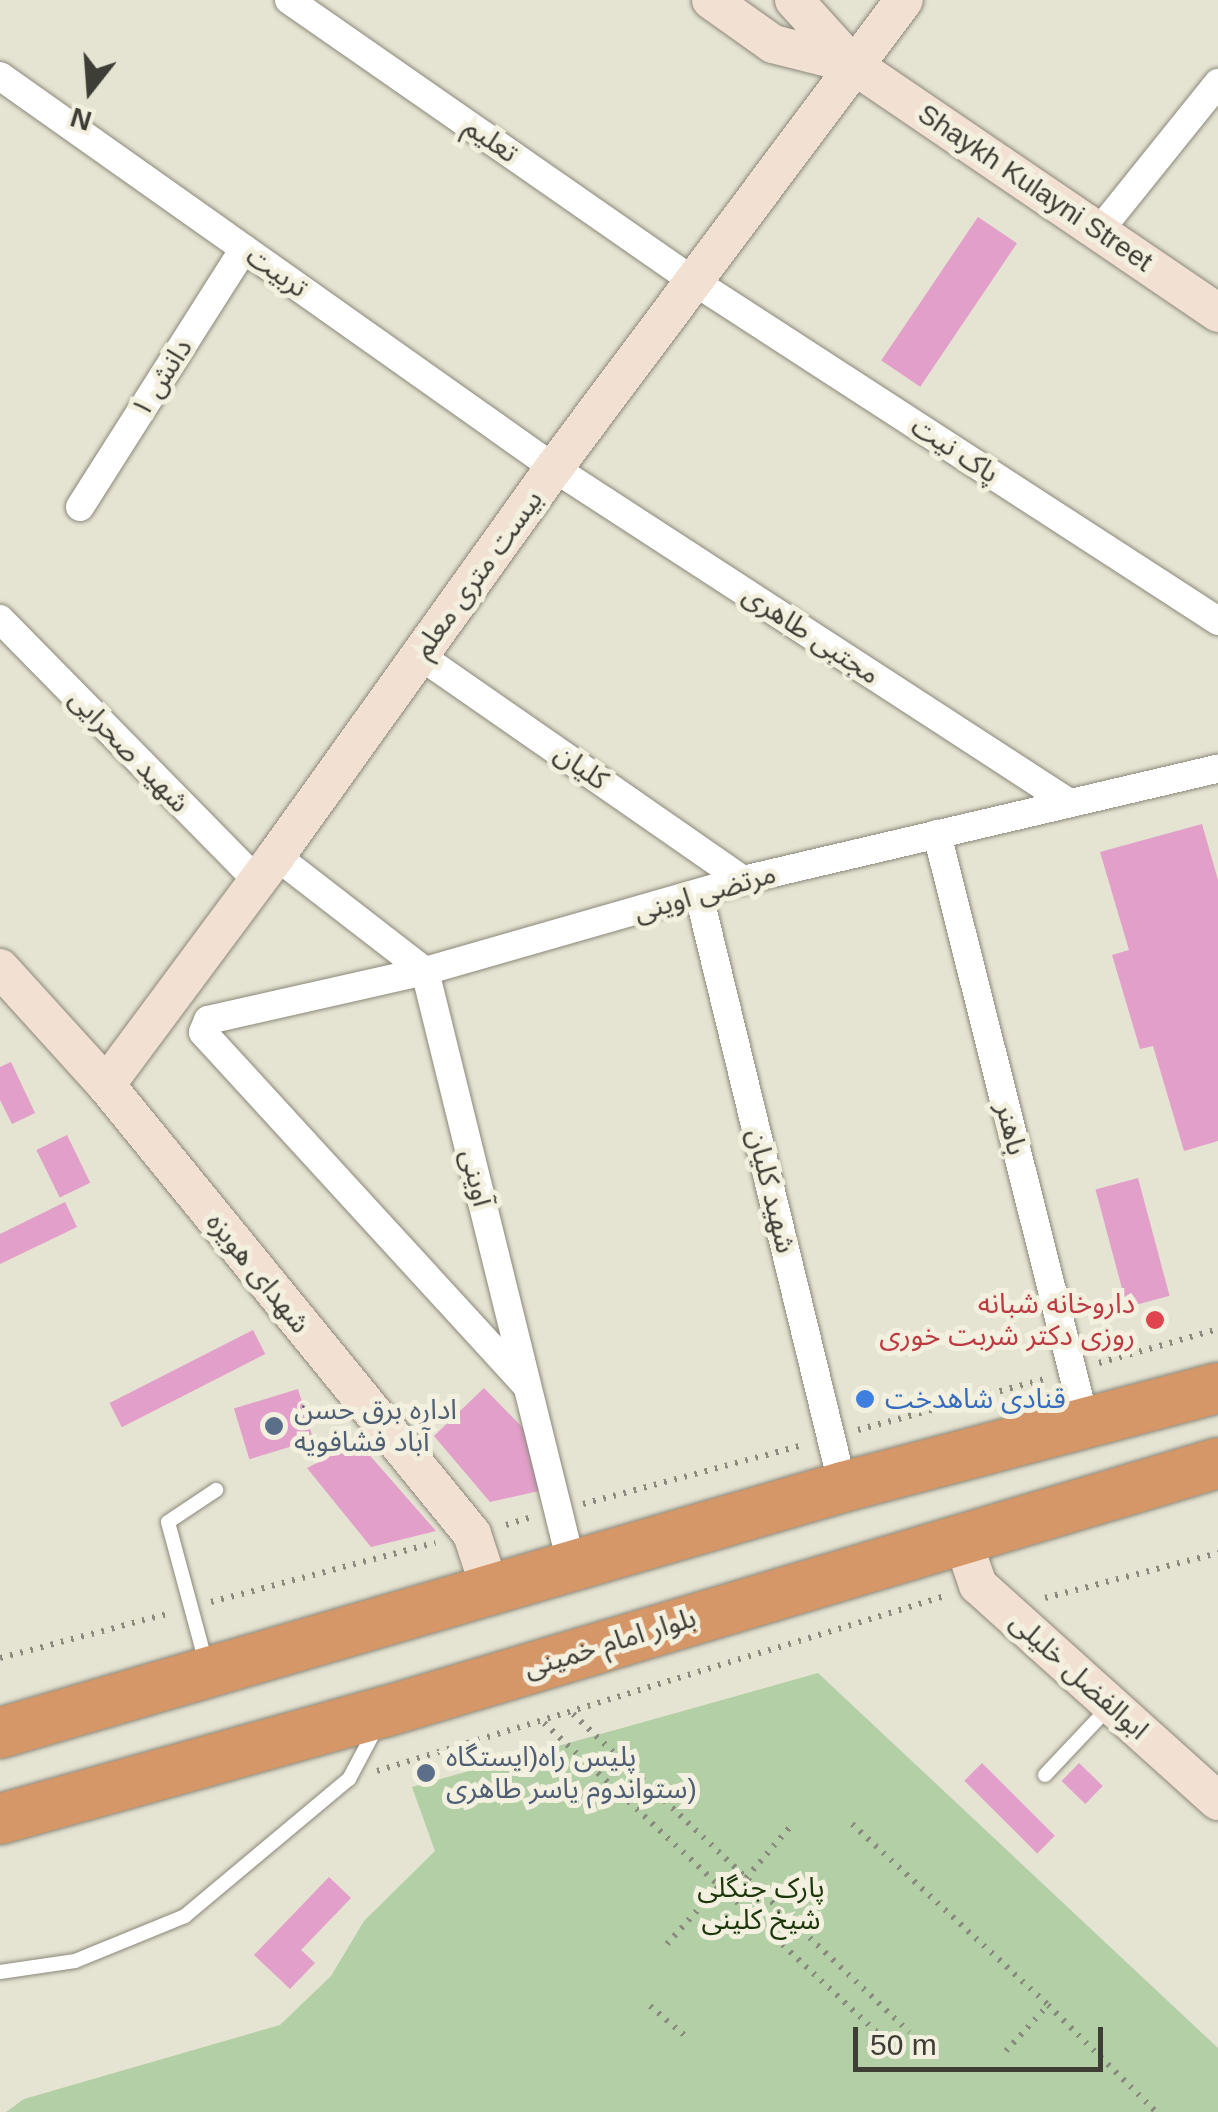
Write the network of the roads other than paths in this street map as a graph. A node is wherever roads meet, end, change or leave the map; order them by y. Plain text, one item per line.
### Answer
1 (290, 0) edge
2 (711, 0) edge
3 (794, 0) edge
4 (904, 0) edge
5 (852, 64) junction
6 (0, 76) edge
7 (1218, 83) edge
8 (1099, 231) junction
9 (244, 249) junction
10 (692, 280) junction
11 (1218, 313) edge
12 (554, 468) junction
13 (80, 507) dead end
14 (0, 620) edge
15 (1218, 620) edge
16 (419, 655) junction
17 (1218, 769) edge
18 (1068, 802) junction
19 (936, 834) junction
20 (267, 869) junction
21 (744, 880) junction
22 (699, 895) junction
23 (0, 968) edge
24 (425, 970) junction
25 (106, 1085) junction
26 (526, 1385) junction
27 (1218, 1388) edge
28 (1086, 1425) junction
29 (1218, 1462) edge
30 (843, 1488) junction
31 (216, 1490) dead end
32 (961, 1536) junction
33 (572, 1567) junction
34 (491, 1592) junction
35 (208, 1673) junction
36 (1111, 1705) junction
37 (384, 1712) junction
38 (0, 1733) edge
39 (1045, 1775) dead end
40 (1218, 1801) edge
41 (0, 1819) edge
42 (0, 1972) edge

1 - 10 street, تعلیم
2 - 5 street
3 - 5 street
4 - 5 street, بیست متری معلم
5 - 8 street, Shaykh Kulayni Street
5 - 10 street, بیست متری معلم
6 - 9 street, تربیت
7 - 8 street
8 - 11 street, Shaykh Kulayni Street
9 - 12 street, تربیت
9 - 13 street, دانش ۱
10 - 12 street, بیست متری معلم
10 - 15 street, پاک نیت
12 - 16 street, بیست متری معلم
12 - 18 street, مجتبی طاهری
14 - 20 street, شهید صحرایی
16 - 20 street, بیست متری معلم
16 - 21 street, کلیان
17 - 18 street, مرتضی اوینی
18 - 19 street, مرتضی اوینی
19 - 21 street, مرتضی اوینی
19 - 28 street, باهنر
20 - 24 street
20 - 25 street, بیست متری معلم
21 - 22 street, مرتضی اوینی
22 - 24 street, مرتضی اوینی
22 - 30 street, شهید کلیان
23 - 25 street, شهدای هویزه
24 - 26 street, آوینی
24 - 26 street, مرتضی اوینی
25 - 34 street, شهدای هویزه
26 - 33 street, آوینی
27 - 28 highway
28 - 30 highway
29 - 32 highway, بلوار امام خمینی
30 - 33 highway
31 - 35 lane
32 - 36 street, ابوالفضل خلیلی
32 - 37 highway, بلوار امام خمینی
33 - 34 highway
34 - 35 highway
35 - 38 highway
36 - 39 lane
36 - 40 street, ابوالفضل خلیلی
37 - 41 highway, بلوار امام خمینی
37 - 42 lane

